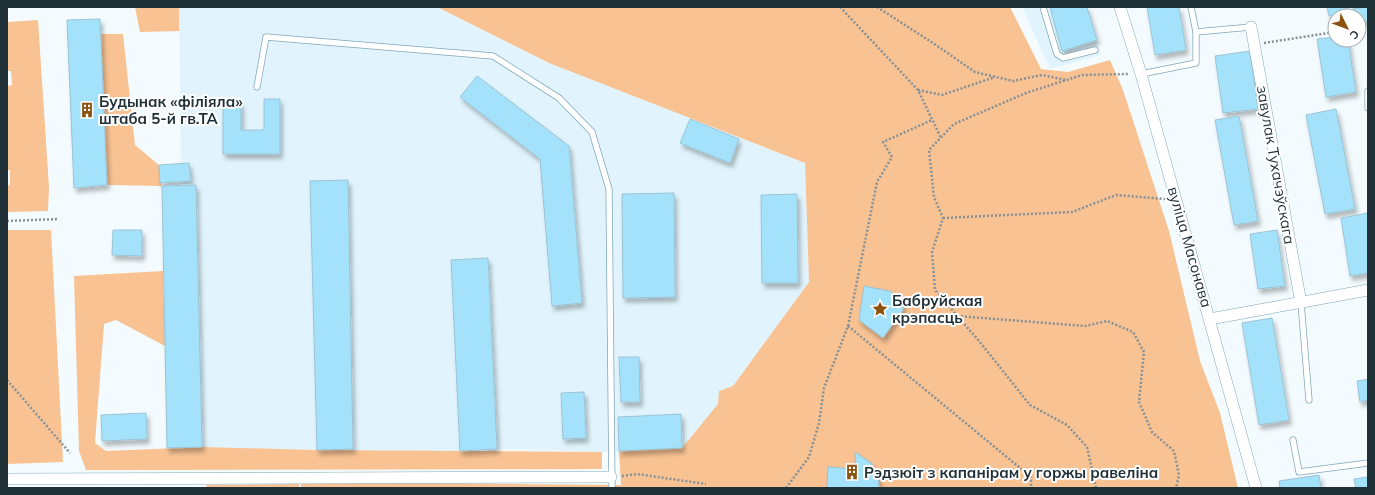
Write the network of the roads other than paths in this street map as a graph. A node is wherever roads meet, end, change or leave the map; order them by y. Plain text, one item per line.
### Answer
1 (1043, 7) edge
2 (1120, 7) edge
3 (1191, 7) edge
4 (1251, 27) joint
5 (1196, 32) junction
6 (1095, 50) dead end
7 (1141, 74) junction
8 (257, 87) dead end
9 (1368, 91) edge
10 (1368, 108) edge
11 (1368, 290) edge
12 (1301, 303) junction
13 (1210, 319) junction
14 (1309, 400) dead end
15 (1293, 440) dead end
16 (1368, 463) edge
17 (611, 477) junction
18 (7, 479) edge
19 (71, 483) edge
20 (612, 488) edge
21 (1256, 488) edge

1 - 6 lane
2 - 7 street, вуліца Масонава
3 - 5 lane
4 - 5 lane
4 - 12 street, завулак Тухачэўскага
5 - 7 lane
7 - 13 street, вуліца Масонава
8 - 17 lane
9 - 10 lane
11 - 12 street
12 - 13 street
12 - 14 lane
13 - 21 street, вуліца Масонава
15 - 16 lane
17 - 19 street
17 - 20 lane
18 - 19 street

